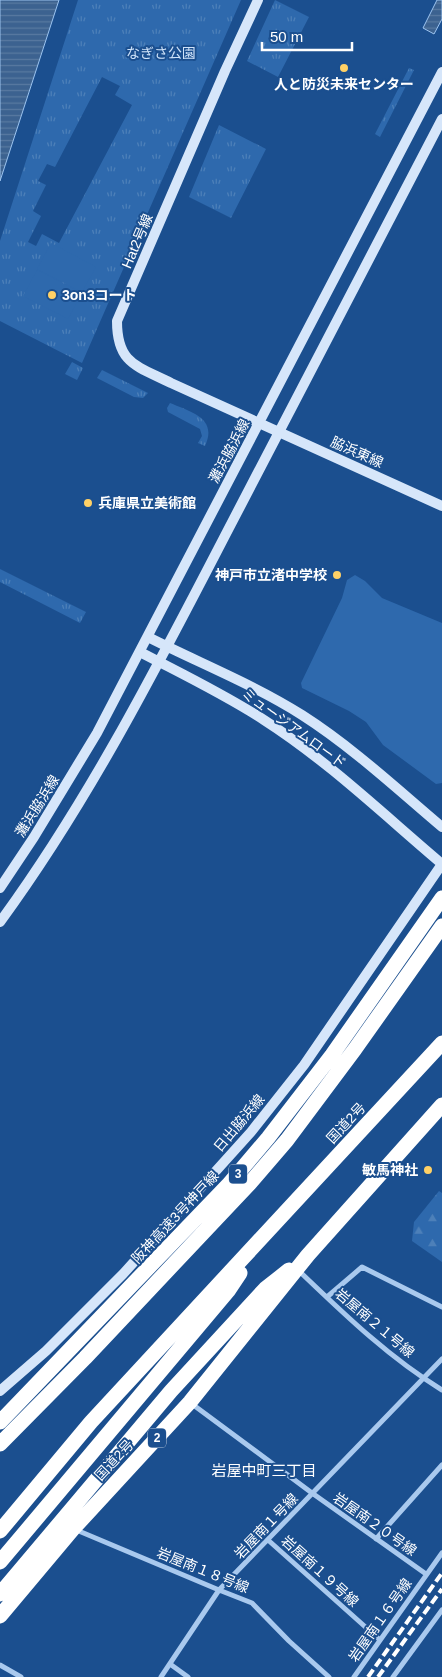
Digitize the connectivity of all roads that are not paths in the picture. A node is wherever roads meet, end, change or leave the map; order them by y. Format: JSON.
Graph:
{"nodes":[{"id":1,"x":258,"y":0,"type":"edge"},
{"id":2,"x":442,"y":72,"type":"edge"},
{"id":3,"x":442,"y":119,"type":"edge"},
{"id":4,"x":260,"y":422,"type":"junction"},
{"id":5,"x":279,"y":431,"type":"junction"},
{"id":6,"x":442,"y":506,"type":"edge"},
{"id":7,"x":148,"y":636,"type":"junction"},
{"id":8,"x":166,"y":646,"type":"junction"},
{"id":9,"x":140,"y":652,"type":"junction"},
{"id":10,"x":159,"y":662,"type":"junction"},
{"id":11,"x":442,"y":827,"type":"edge"},
{"id":12,"x":442,"y":864,"type":"edge"},
{"id":13,"x":0,"y":888,"type":"edge"},
{"id":14,"x":442,"y":898,"type":"edge"},
{"id":15,"x":0,"y":922,"type":"edge"},
{"id":16,"x":442,"y":926,"type":"edge"},
{"id":17,"x":442,"y":1043,"type":"edge"},
{"id":18,"x":442,"y":1106,"type":"edge"},
{"id":19,"x":273,"y":1226,"type":"junction"},
{"id":20,"x":308,"y":1255,"type":"junction"},
{"id":21,"x":297,"y":1269,"type":"junction"},
{"id":22,"x":327,"y":1297,"type":"junction"},
{"id":23,"x":442,"y":1307,"type":"edge"},
{"id":24,"x":442,"y":1359,"type":"edge"},
{"id":25,"x":424,"y":1379,"type":"junction"},
{"id":26,"x":442,"y":1390,"type":"edge"},
{"id":27,"x":0,"y":1391,"type":"edge"},
{"id":28,"x":23,"y":1400,"type":"junction"},
{"id":29,"x":190,"y":1402,"type":"junction"},
{"id":30,"x":0,"y":1418,"type":"edge"},
{"id":31,"x":24,"y":1421,"type":"junction"},
{"id":32,"x":0,"y":1422,"type":"edge"},
{"id":33,"x":0,"y":1444,"type":"edge"},
{"id":34,"x":0,"y":1449,"type":"edge"},
{"id":35,"x":442,"y":1465,"type":"edge"},
{"id":36,"x":312,"y":1494,"type":"junction"},
{"id":37,"x":73,"y":1528,"type":"junction"},
{"id":38,"x":0,"y":1531,"type":"edge"},
{"id":39,"x":376,"y":1539,"type":"junction"},
{"id":40,"x":268,"y":1540,"type":"junction"},
{"id":41,"x":442,"y":1552,"type":"edge"},
{"id":42,"x":0,"y":1562,"type":"edge"},
{"id":43,"x":426,"y":1574,"type":"junction"},
{"id":44,"x":219,"y":1590,"type":"junction"},
{"id":45,"x":0,"y":1594,"type":"edge"},
{"id":46,"x":442,"y":1610,"type":"edge"},
{"id":47,"x":0,"y":1616,"type":"edge"},
{"id":48,"x":380,"y":1640,"type":"junction"},
{"id":49,"x":170,"y":1664,"type":"junction"},
{"id":50,"x":0,"y":1665,"type":"edge"},
{"id":51,"x":21,"y":1677,"type":"edge"},
{"id":52,"x":161,"y":1677,"type":"edge"},
{"id":53,"x":188,"y":1677,"type":"edge"},
{"id":54,"x":329,"y":1677,"type":"edge"},
{"id":55,"x":354,"y":1677,"type":"edge"},
{"id":56,"x":393,"y":1677,"type":"edge"}],
"edges":[{"from":1,"to":4,"type":"street","name":"Hat2号線"},
{"from":2,"to":4,"type":"street","name":"灘浜脇浜線"},
{"from":3,"to":5,"type":"street"},
{"from":4,"to":5,"type":"street","name":"脇浜東線"},
{"from":4,"to":7,"type":"street","name":"灘浜脇浜線"},
{"from":5,"to":6,"type":"street","name":"脇浜東線"},
{"from":5,"to":8,"type":"street"},
{"from":7,"to":8,"type":"street","name":"ミュージアムロード"},
{"from":7,"to":9,"type":"street","name":"灘浜脇浜線"},
{"from":8,"to":10,"type":"street"},
{"from":8,"to":11,"type":"street","name":"ミュージアムロード"},
{"from":9,"to":10,"type":"street","name":"ミュージアムロード"},
{"from":9,"to":13,"type":"street","name":"灘浜脇浜線"},
{"from":10,"to":12,"type":"street","name":"ミュージアムロード"},
{"from":10,"to":15,"type":"street"},
{"from":12,"to":27,"type":"street","name":"日出脇浜線"},
{"from":14,"to":28,"type":"highway","name":"阪神高速3号神戸線","number":"3"},
{"from":16,"to":31,"type":"highway","number":"3"},
{"from":17,"to":19,"type":"highway","name":"国道2号"},
{"from":18,"to":20,"type":"highway","name":"国道2号","number":"2"},
{"from":19,"to":38,"type":"highway","name":"国道2号"},
{"from":19,"to":42,"type":"highway","name":"国道2号"},
{"from":20,"to":21,"type":"highway","name":"国道2号","number":"2"},
{"from":20,"to":45,"type":"highway","name":"国道2号","number":"2"},
{"from":21,"to":22,"type":"street","name":"岩屋南２１号線"},
{"from":21,"to":29,"type":"highway","name":"国道2号","number":"2"},
{"from":22,"to":23,"type":"street"},
{"from":22,"to":25,"type":"street","name":"岩屋南２１号線"},
{"from":24,"to":25,"type":"street","name":"岩屋南１号線"},
{"from":25,"to":26,"type":"street","name":"岩屋南２１号線"},
{"from":25,"to":36,"type":"street","name":"岩屋南１号線"},
{"from":28,"to":30,"type":"highway"},
{"from":28,"to":32,"type":"highway","name":"阪神高速3号神戸線","number":"3"},
{"from":29,"to":36,"type":"street","name":"岩屋南２０号線"},
{"from":29,"to":37,"type":"highway","name":"国道2号","number":"2"},
{"from":31,"to":33,"type":"highway","number":"3"},
{"from":31,"to":34,"type":"highway"},
{"from":35,"to":39,"type":"street"},
{"from":36,"to":39,"type":"street","name":"岩屋南２０号線"},
{"from":36,"to":40,"type":"street","name":"岩屋南１号線"},
{"from":37,"to":44,"type":"street","name":"岩屋南１８号線"},
{"from":37,"to":47,"type":"highway","name":"国道2号","number":"2"},
{"from":39,"to":43,"type":"street","name":"岩屋南２０号線"},
{"from":40,"to":44,"type":"street","name":"岩屋南１号線"},
{"from":40,"to":48,"type":"street","name":"岩屋南１９号線"},
{"from":41,"to":43,"type":"street","name":"岩屋南１６号線"},
{"from":43,"to":48,"type":"street","name":"岩屋南１６号線"},
{"from":44,"to":49,"type":"street","name":"岩屋南１号線"},
{"from":44,"to":54,"type":"street","name":"岩屋南１８号線"},
{"from":46,"to":56,"type":"street"},
{"from":48,"to":55,"type":"street","name":"岩屋南１６号線"},
{"from":49,"to":52,"type":"street","name":"岩屋南１号線"},
{"from":49,"to":53,"type":"street"},
{"from":50,"to":51,"type":"street"}]}
